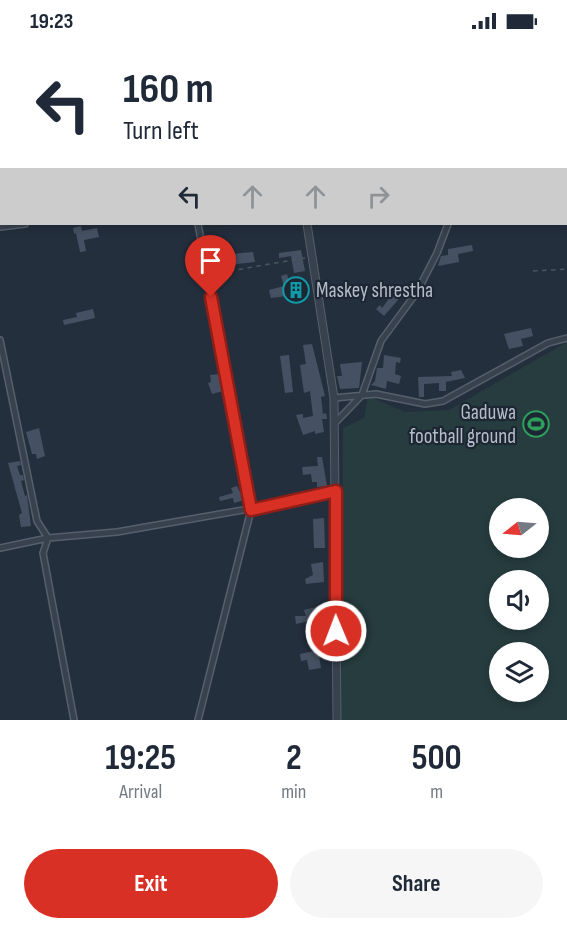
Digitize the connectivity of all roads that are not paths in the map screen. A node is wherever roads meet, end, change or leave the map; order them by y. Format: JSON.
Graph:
{"nodes":[{"id":1,"x":17,"y":225,"type":"edge"},
{"id":2,"x":198,"y":225,"type":"edge"},
{"id":3,"x":307,"y":225,"type":"edge"},
{"id":4,"x":448,"y":225,"type":"edge"},
{"id":5,"x":0,"y":227,"type":"edge"},
{"id":6,"x":567,"y":338,"type":"edge"},
{"id":7,"x":0,"y":340,"type":"edge"},
{"id":8,"x":363,"y":395,"type":"junction"},
{"id":9,"x":334,"y":398,"type":"junction"},
{"id":10,"x":334,"y":424,"type":"junction"},
{"id":11,"x":336,"y":491,"type":"junction"},
{"id":12,"x":251,"y":510,"type":"junction"},
{"id":13,"x":48,"y":538,"type":"junction"},
{"id":14,"x":0,"y":548,"type":"edge"},
{"id":15,"x":74,"y":720,"type":"edge"},
{"id":16,"x":198,"y":720,"type":"edge"},
{"id":17,"x":337,"y":720,"type":"edge"}],
"edges":[{"from":1,"to":5,"type":"street"},
{"from":2,"to":12,"type":"street"},
{"from":3,"to":9,"type":"street"},
{"from":4,"to":8,"type":"street"},
{"from":6,"to":8,"type":"street"},
{"from":7,"to":13,"type":"street"},
{"from":8,"to":9,"type":"street"},
{"from":8,"to":10,"type":"street"},
{"from":9,"to":10,"type":"street"},
{"from":10,"to":11,"type":"street"},
{"from":11,"to":12,"type":"street"},
{"from":11,"to":17,"type":"street"},
{"from":12,"to":13,"type":"street"},
{"from":12,"to":16,"type":"street"},
{"from":13,"to":14,"type":"street"},
{"from":13,"to":15,"type":"street"}]}
